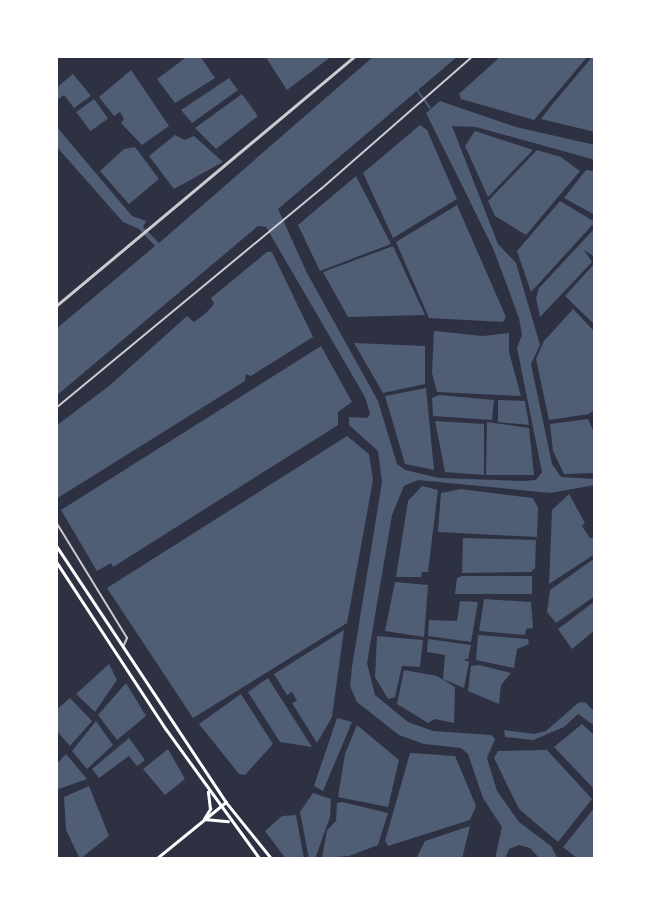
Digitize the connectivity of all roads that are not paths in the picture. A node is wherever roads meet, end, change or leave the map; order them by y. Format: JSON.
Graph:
{"nodes":[{"id":1,"x":355,"y":56,"type":"edge"},
{"id":2,"x":473,"y":56,"type":"edge"},
{"id":3,"x":56,"y":306,"type":"edge"},
{"id":4,"x":56,"y":408,"type":"edge"},
{"id":5,"x":56,"y":522,"type":"edge"},
{"id":6,"x":56,"y":545,"type":"edge"},
{"id":7,"x":56,"y":561,"type":"edge"},
{"id":8,"x":123,"y":647,"type":"junction"},
{"id":9,"x":203,"y":783,"type":"junction"},
{"id":10,"x":226,"y":802,"type":"junction"},
{"id":11,"x":219,"y":807,"type":"junction"},
{"id":12,"x":204,"y":819,"type":"junction"},
{"id":13,"x":231,"y":822,"type":"junction"},
{"id":14,"x":156,"y":859,"type":"edge"},
{"id":15,"x":260,"y":859,"type":"edge"},
{"id":16,"x":272,"y":859,"type":"edge"}],
"edges":[{"from":1,"to":3,"type":"street"},
{"from":2,"to":4,"type":"street"},
{"from":5,"to":8,"type":"street"},
{"from":6,"to":8,"type":"main road"},
{"from":7,"to":9,"type":"main road"},
{"from":8,"to":10,"type":"main road"},
{"from":9,"to":11,"type":"main road"},
{"from":9,"to":12,"type":"main road"},
{"from":10,"to":11,"type":"main road"},
{"from":10,"to":16,"type":"main road"},
{"from":11,"to":12,"type":"main road"},
{"from":11,"to":13,"type":"main road"},
{"from":12,"to":13,"type":"main road"},
{"from":12,"to":14,"type":"main road"},
{"from":13,"to":15,"type":"main road"}]}
